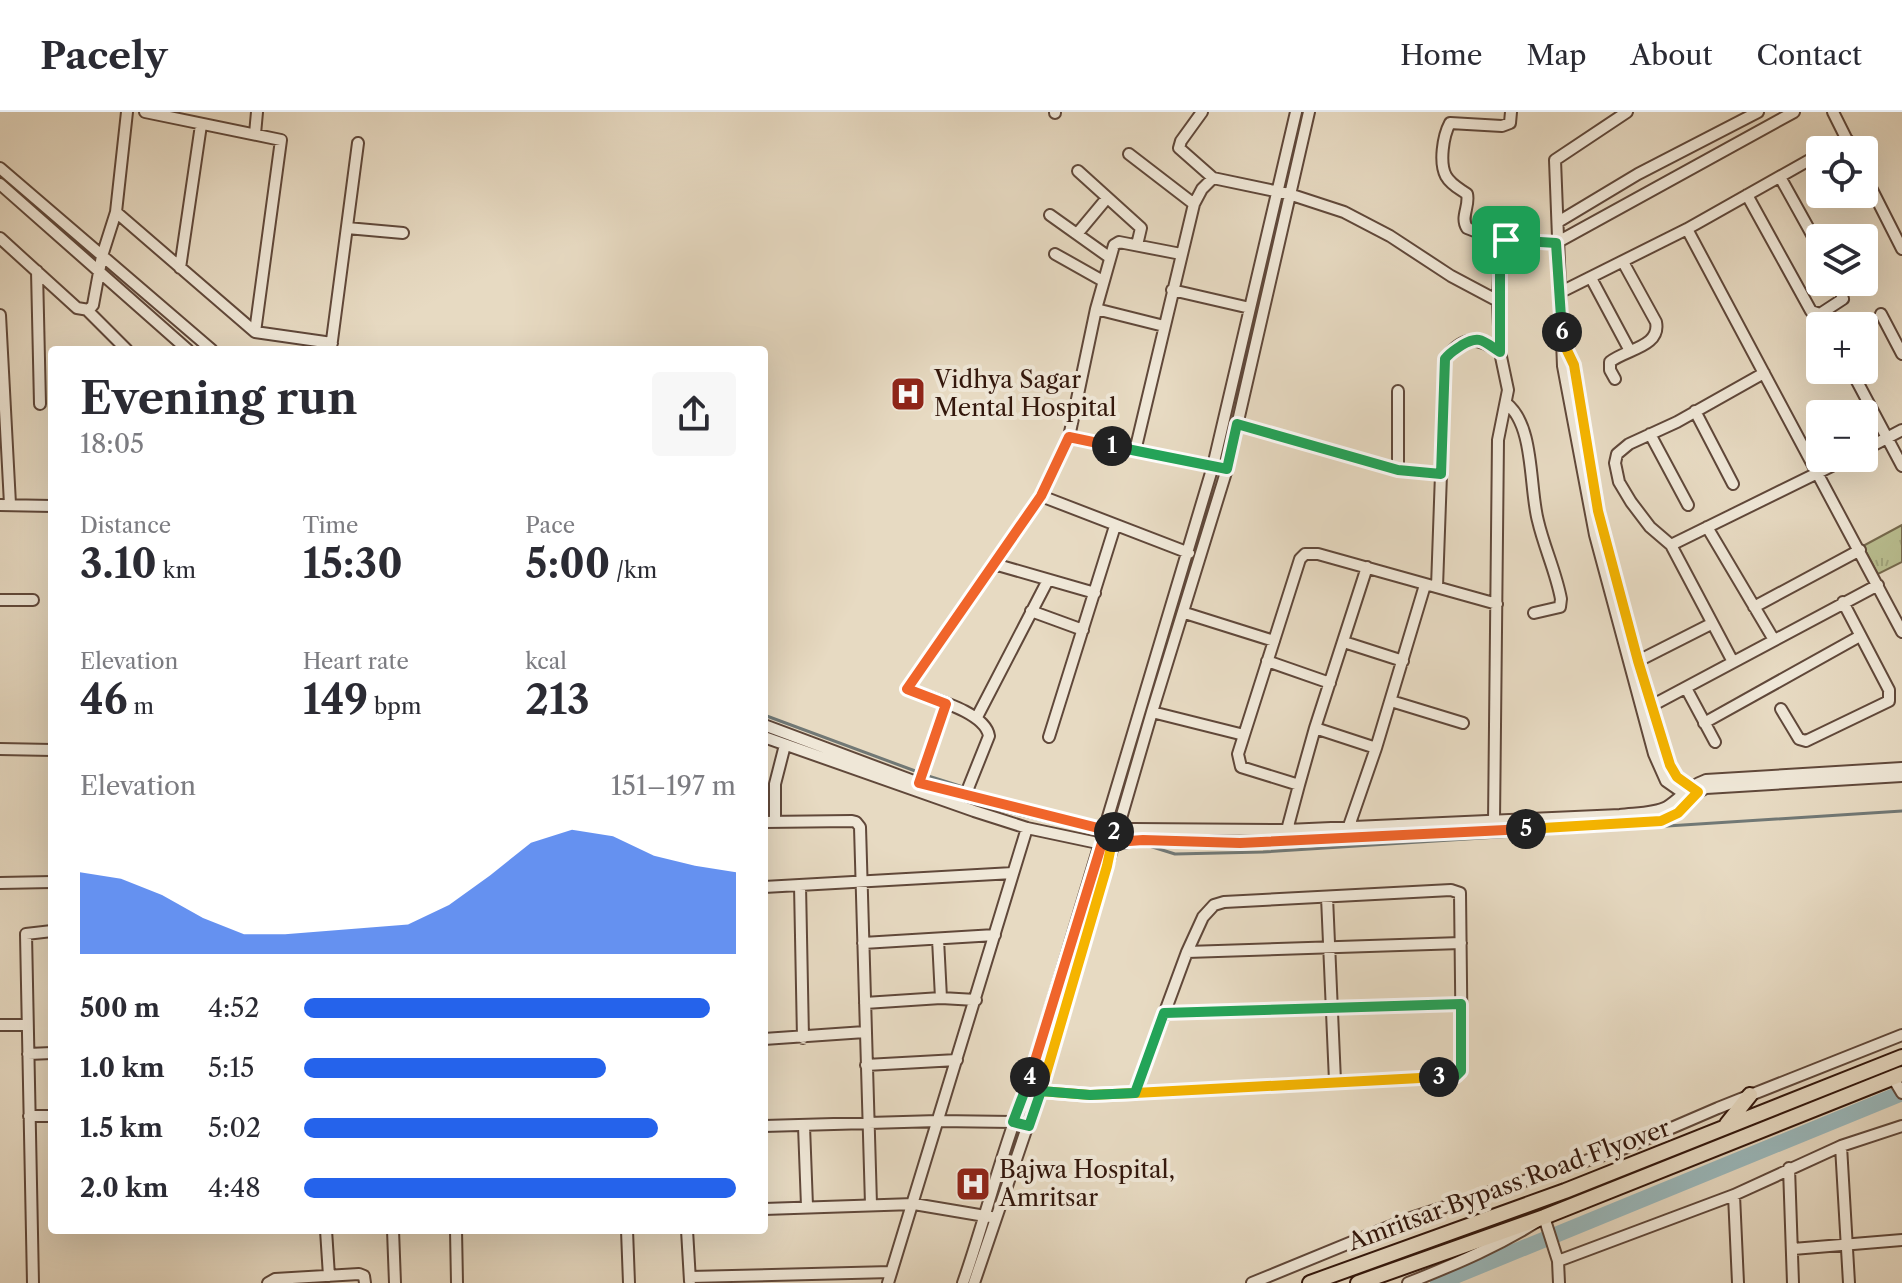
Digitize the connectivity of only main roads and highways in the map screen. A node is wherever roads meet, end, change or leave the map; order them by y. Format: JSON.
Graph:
{"nodes":[{"id":1,"x":1902,"y":1057,"type":"edge"},
{"id":2,"x":1898,"y":1076,"type":"edge"},
{"id":3,"x":1750,"y":1095,"type":"road end"},
{"id":4,"x":1724,"y":1128,"type":"junction"},
{"id":5,"x":1310,"y":1283,"type":"edge"},
{"id":6,"x":1358,"y":1283,"type":"edge"}],
"edges":[{"from":1,"to":4,"type":"highway","name":"Amritsar Bypass Road Flyover"},
{"from":2,"to":6,"type":"highway","name":"Amritsar Bypass Road Flyover"},
{"from":3,"to":4,"type":"highway"},
{"from":4,"to":5,"type":"highway","name":"Amritsar Bypass Road Flyover"}]}
